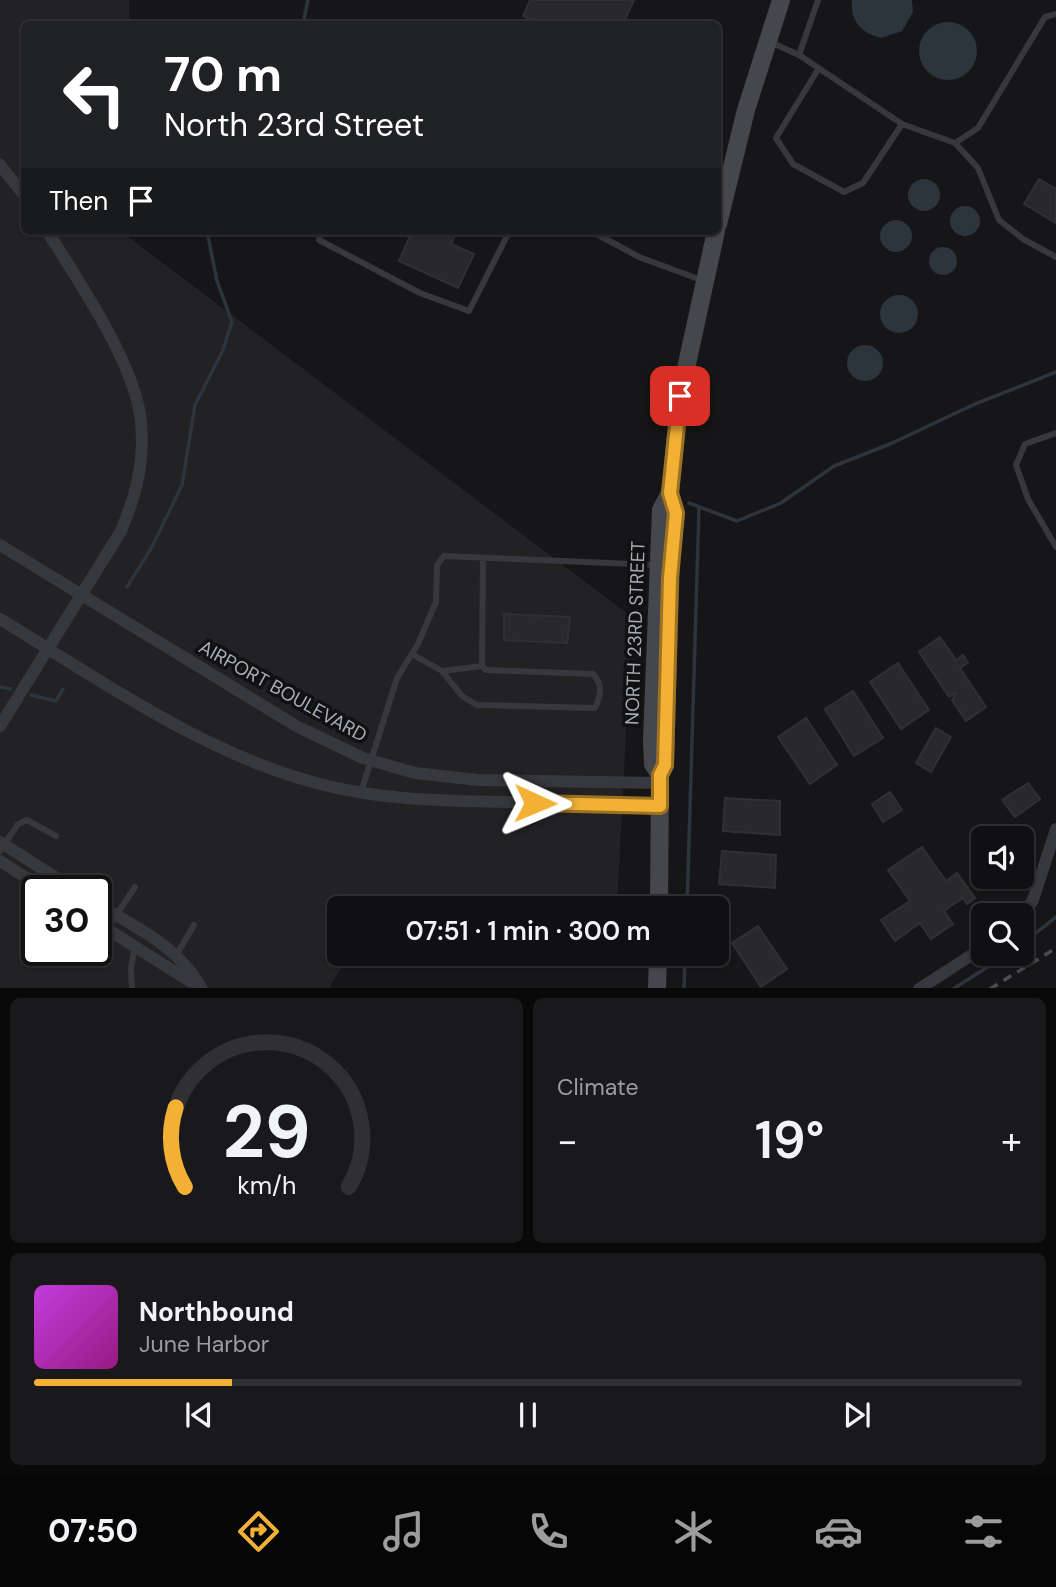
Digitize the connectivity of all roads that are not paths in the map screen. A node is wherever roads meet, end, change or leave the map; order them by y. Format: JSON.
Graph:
{"nodes":[{"id":1,"x":781,"y":0,"type":"edge"},
{"id":2,"x":818,"y":0,"type":"edge"},
{"id":3,"x":1056,"y":14,"type":"edge"},
{"id":4,"x":767,"y":40,"type":"junction"},
{"id":5,"x":799,"y":55,"type":"junction"},
{"id":6,"x":819,"y":68,"type":"junction"},
{"id":7,"x":902,"y":124,"type":"junction"},
{"id":8,"x":955,"y":143,"type":"junction"},
{"id":9,"x":0,"y":164,"type":"edge"},
{"id":10,"x":21,"y":191,"type":"edge"},
{"id":11,"x":721,"y":212,"type":"edge"},
{"id":12,"x":49,"y":235,"type":"edge"},
{"id":13,"x":321,"y":235,"type":"edge"},
{"id":14,"x":508,"y":235,"type":"edge"},
{"id":15,"x":598,"y":235,"type":"edge"},
{"id":16,"x":715,"y":235,"type":"edge"},
{"id":17,"x":1056,"y":257,"type":"edge"},
{"id":18,"x":705,"y":282,"type":"junction"},
{"id":19,"x":1056,"y":433,"type":"edge"},
{"id":20,"x":670,"y":493,"type":"junction"},
{"id":21,"x":0,"y":545,"type":"edge"},
{"id":22,"x":1056,"y":547,"type":"edge"},
{"id":23,"x":483,"y":558,"type":"junction"},
{"id":24,"x":658,"y":565,"type":"junction"},
{"id":25,"x":82,"y":594,"type":"junction"},
{"id":26,"x":0,"y":619,"type":"edge"},
{"id":27,"x":48,"y":648,"type":"junction"},
{"id":28,"x":412,"y":654,"type":"junction"},
{"id":29,"x":484,"y":668,"type":"junction"},
{"id":30,"x":497,"y":670,"type":"junction"},
{"id":31,"x":442,"y":671,"type":"junction"},
{"id":32,"x":512,"y":671,"type":"junction"},
{"id":33,"x":527,"y":671,"type":"junction"},
{"id":34,"x":543,"y":672,"type":"junction"},
{"id":35,"x":558,"y":673,"type":"junction"},
{"id":36,"x":575,"y":673,"type":"junction"},
{"id":37,"x":587,"y":674,"type":"junction"},
{"id":38,"x":486,"y":679,"type":"dead end"},
{"id":39,"x":496,"y":679,"type":"dead end"},
{"id":40,"x":512,"y":680,"type":"dead end"},
{"id":41,"x":527,"y":681,"type":"dead end"},
{"id":42,"x":543,"y":682,"type":"dead end"},
{"id":43,"x":558,"y":682,"type":"dead end"},
{"id":44,"x":574,"y":683,"type":"dead end"},
{"id":45,"x":586,"y":683,"type":"dead end"},
{"id":46,"x":484,"y":695,"type":"dead end"},
{"id":47,"x":495,"y":695,"type":"dead end"},
{"id":48,"x":512,"y":695,"type":"dead end"},
{"id":49,"x":542,"y":696,"type":"dead end"},
{"id":50,"x":526,"y":697,"type":"dead end"},
{"id":51,"x":558,"y":698,"type":"dead end"},
{"id":52,"x":573,"y":698,"type":"dead end"},
{"id":53,"x":585,"y":699,"type":"dead end"},
{"id":54,"x":484,"y":705,"type":"junction"},
{"id":55,"x":495,"y":705,"type":"junction"},
{"id":56,"x":511,"y":706,"type":"junction"},
{"id":57,"x":526,"y":706,"type":"junction"},
{"id":58,"x":542,"y":706,"type":"junction"},
{"id":59,"x":558,"y":707,"type":"junction"},
{"id":60,"x":572,"y":707,"type":"junction"},
{"id":61,"x":585,"y":708,"type":"junction"},
{"id":62,"x":0,"y":726,"type":"edge"},
{"id":63,"x":370,"y":761,"type":"junction"},
{"id":64,"x":660,"y":779,"type":"junction"},
{"id":65,"x":361,"y":792,"type":"junction"},
{"id":66,"x":660,"y":806,"type":"junction"},
{"id":67,"x":1056,"y":829,"type":"edge"},
{"id":68,"x":56,"y":836,"type":"dead end"},
{"id":69,"x":1,"y":845,"type":"edge"},
{"id":70,"x":0,"y":861,"type":"edge"},
{"id":71,"x":22,"y":875,"type":"edge"},
{"id":72,"x":51,"y":875,"type":"edge"},
{"id":73,"x":135,"y":887,"type":"dead end"},
{"id":74,"x":659,"y":896,"type":"edge"},
{"id":75,"x":1031,"y":903,"type":"edge"},
{"id":76,"x":112,"y":913,"type":"edge"},
{"id":77,"x":116,"y":915,"type":"junction"},
{"id":78,"x":112,"y":918,"type":"edge"},
{"id":79,"x":194,"y":925,"type":"dead end"},
{"id":80,"x":112,"y":931,"type":"edge"},
{"id":81,"x":135,"y":946,"type":"junction"},
{"id":82,"x":177,"y":954,"type":"junction"},
{"id":83,"x":971,"y":955,"type":"edge"},
{"id":84,"x":658,"y":966,"type":"edge"},
{"id":85,"x":132,"y":988,"type":"edge"},
{"id":86,"x":200,"y":988,"type":"edge"},
{"id":87,"x":201,"y":988,"type":"edge"},
{"id":88,"x":657,"y":988,"type":"edge"},
{"id":89,"x":921,"y":988,"type":"edge"}],
"edges":[{"from":1,"to":4,"type":"main road"},
{"from":2,"to":5,"type":"lane"},
{"from":3,"to":8,"type":"lane"},
{"from":4,"to":5,"type":"lane"},
{"from":4,"to":11,"type":"main road"},
{"from":5,"to":6,"type":"lane"},
{"from":6,"to":7,"type":"lane"},
{"from":6,"to":7,"type":"lane"},
{"from":7,"to":8,"type":"lane"},
{"from":8,"to":17,"type":"lane"},
{"from":9,"to":10,"type":"street"},
{"from":12,"to":25,"type":"street"},
{"from":13,"to":14,"type":"lane"},
{"from":15,"to":18,"type":"lane"},
{"from":16,"to":18,"type":"main road","name":"NORTH 23RD STREET"},
{"from":18,"to":20,"type":"main road","name":"NORTH 23RD STREET"},
{"from":19,"to":22,"type":"lane"},
{"from":20,"to":24,"type":"main road","name":"NORTH 23RD STREET"},
{"from":20,"to":64,"type":"main road","name":"NORTH 23RD STREET"},
{"from":21,"to":25,"type":"street","name":"AIRPORT BOULEVARD"},
{"from":23,"to":24,"type":"lane"},
{"from":23,"to":28,"type":"lane"},
{"from":23,"to":29,"type":"lane"},
{"from":24,"to":64,"type":"main road","name":"NORTH 23RD STREET"},
{"from":25,"to":27,"type":"street"},
{"from":25,"to":63,"type":"street","name":"AIRPORT BOULEVARD"},
{"from":26,"to":27,"type":"street"},
{"from":27,"to":62,"type":"street"},
{"from":27,"to":65,"type":"street"},
{"from":28,"to":31,"type":"lane"},
{"from":28,"to":63,"type":"lane"},
{"from":29,"to":30,"type":"lane"},
{"from":29,"to":31,"type":"lane"},
{"from":29,"to":38,"type":"lane"},
{"from":30,"to":32,"type":"lane"},
{"from":30,"to":39,"type":"lane"},
{"from":31,"to":54,"type":"lane"},
{"from":32,"to":33,"type":"lane"},
{"from":32,"to":40,"type":"lane"},
{"from":33,"to":34,"type":"lane"},
{"from":33,"to":41,"type":"lane"},
{"from":34,"to":35,"type":"lane"},
{"from":34,"to":42,"type":"lane"},
{"from":35,"to":36,"type":"lane"},
{"from":35,"to":43,"type":"lane"},
{"from":36,"to":37,"type":"lane"},
{"from":36,"to":44,"type":"lane"},
{"from":37,"to":45,"type":"lane"},
{"from":37,"to":61,"type":"lane"},
{"from":46,"to":54,"type":"lane"},
{"from":47,"to":55,"type":"lane"},
{"from":48,"to":56,"type":"lane"},
{"from":49,"to":58,"type":"lane"},
{"from":50,"to":57,"type":"lane"},
{"from":51,"to":59,"type":"lane"},
{"from":52,"to":60,"type":"lane"},
{"from":53,"to":61,"type":"lane"},
{"from":54,"to":55,"type":"lane"},
{"from":55,"to":56,"type":"lane"},
{"from":56,"to":57,"type":"lane"},
{"from":57,"to":58,"type":"lane"},
{"from":58,"to":59,"type":"lane"},
{"from":59,"to":60,"type":"lane"},
{"from":60,"to":61,"type":"lane"},
{"from":63,"to":64,"type":"street","name":"AIRPORT BOULEVARD"},
{"from":63,"to":65,"type":"lane"},
{"from":64,"to":66,"type":"main road","name":"NORTH 23RD STREET"},
{"from":65,"to":66,"type":"street"},
{"from":66,"to":74,"type":"main road","name":"NORTH 23RD STREET"},
{"from":67,"to":75,"type":"street"},
{"from":68,"to":69,"type":"lane"},
{"from":69,"to":72,"type":"street"},
{"from":70,"to":71,"type":"street"},
{"from":73,"to":77,"type":"lane"},
{"from":76,"to":77,"type":"street"},
{"from":77,"to":78,"type":"lane"},
{"from":77,"to":82,"type":"street"},
{"from":79,"to":82,"type":"lane"},
{"from":80,"to":81,"type":"street"},
{"from":81,"to":85,"type":"lane"},
{"from":81,"to":86,"type":"street"},
{"from":82,"to":87,"type":"street"},
{"from":83,"to":89,"type":"street"},
{"from":84,"to":88,"type":"main road"}]}
